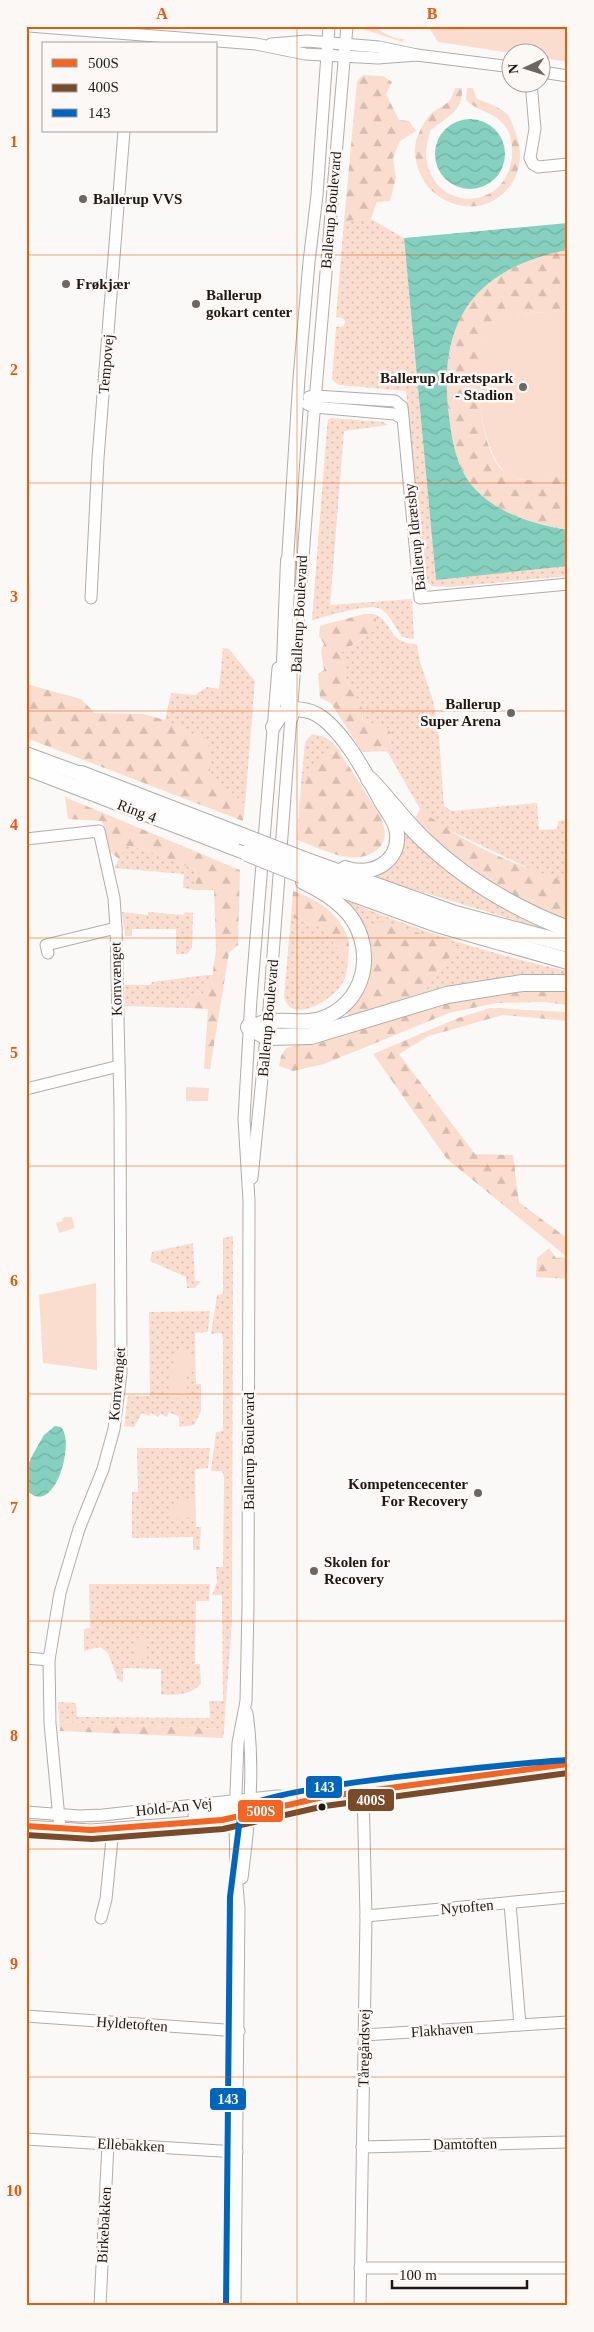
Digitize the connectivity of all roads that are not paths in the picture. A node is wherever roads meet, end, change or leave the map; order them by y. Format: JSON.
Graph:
{"nodes":[{"id":1,"x":30,"y":26,"type":"edge"},
{"id":2,"x":329,"y":26,"type":"edge"},
{"id":3,"x":347,"y":26,"type":"edge"},
{"id":4,"x":132,"y":34,"type":"edge"},
{"id":5,"x":327,"y":43,"type":"junction"},
{"id":6,"x":346,"y":44,"type":"junction"},
{"id":7,"x":267,"y":45,"type":"junction"},
{"id":8,"x":326,"y":55,"type":"junction"},
{"id":9,"x":417,"y":55,"type":"junction"},
{"id":10,"x":344,"y":56,"type":"junction"},
{"id":11,"x":502,"y":66,"type":"edge"},
{"id":12,"x":552,"y":74,"type":"edge"},
{"id":13,"x":568,"y":76,"type":"edge"},
{"id":14,"x":532,"y":92,"type":"edge"},
{"id":15,"x":124,"y":132,"type":"edge"},
{"id":16,"x":568,"y":164,"type":"edge"},
{"id":17,"x":298,"y":400,"type":"junction"},
{"id":18,"x":315,"y":402,"type":"junction"},
{"id":19,"x":288,"y":561,"type":"junction"},
{"id":20,"x":568,"y":584,"type":"edge"},
{"id":21,"x":91,"y":598,"type":"dead end"},
{"id":22,"x":291,"y":712,"type":"junction"},
{"id":23,"x":273,"y":727,"type":"junction"},
{"id":24,"x":26,"y":754,"type":"edge"},
{"id":25,"x":26,"y":768,"type":"edge"},
{"id":26,"x":80,"y":774,"type":"joint"},
{"id":27,"x":370,"y":779,"type":"junction"},
{"id":28,"x":26,"y":839,"type":"edge"},
{"id":29,"x":243,"y":842,"type":"junction"},
{"id":30,"x":303,"y":867,"type":"junction"},
{"id":31,"x":116,"y":928,"type":"junction"},
{"id":32,"x":568,"y":929,"type":"edge"},
{"id":33,"x":568,"y":944,"type":"edge"},
{"id":34,"x":48,"y":953,"type":"dead end"},
{"id":35,"x":568,"y":961,"type":"edge"},
{"id":36,"x":568,"y":983,"type":"edge"},
{"id":37,"x":249,"y":1027,"type":"junction"},
{"id":38,"x":268,"y":1029,"type":"junction"},
{"id":39,"x":119,"y":1066,"type":"junction"},
{"id":40,"x":26,"y":1089,"type":"edge"},
{"id":41,"x":249,"y":1201,"type":"junction"},
{"id":42,"x":26,"y":1658,"type":"edge"},
{"id":43,"x":48,"y":1660,"type":"junction"},
{"id":44,"x":246,"y":1701,"type":"junction"},
{"id":45,"x":568,"y":1764,"type":"edge"},
{"id":46,"x":568,"y":1769,"type":"edge"},
{"id":47,"x":533,"y":1770,"type":"junction"},
{"id":48,"x":363,"y":1790,"type":"junction"},
{"id":49,"x":323,"y":1797,"type":"junction"},
{"id":50,"x":250,"y":1800,"type":"junction"},
{"id":51,"x":236,"y":1810,"type":"junction"},
{"id":52,"x":26,"y":1812,"type":"edge"},
{"id":53,"x":249,"y":1814,"type":"junction"},
{"id":54,"x":58,"y":1815,"type":"junction"},
{"id":55,"x":26,"y":1826,"type":"edge"},
{"id":56,"x":60,"y":1829,"type":"junction"},
{"id":57,"x":116,"y":1829,"type":"junction"},
{"id":58,"x":239,"y":1897,"type":"junction"},
{"id":59,"x":568,"y":1897,"type":"edge"},
{"id":60,"x":510,"y":1903,"type":"junction"},
{"id":61,"x":366,"y":1916,"type":"junction"},
{"id":62,"x":101,"y":1918,"type":"dead end"},
{"id":63,"x":26,"y":2016,"type":"edge"},
{"id":64,"x":568,"y":2022,"type":"edge"},
{"id":65,"x":520,"y":2025,"type":"junction"},
{"id":66,"x":238,"y":2031,"type":"junction"},
{"id":67,"x":364,"y":2035,"type":"junction"},
{"id":68,"x":26,"y":2139,"type":"edge"},
{"id":69,"x":568,"y":2142,"type":"edge"},
{"id":70,"x":108,"y":2144,"type":"junction"},
{"id":71,"x":362,"y":2147,"type":"junction"},
{"id":72,"x":237,"y":2152,"type":"junction"},
{"id":73,"x":360,"y":2268,"type":"junction"},
{"id":74,"x":568,"y":2268,"type":"edge"},
{"id":75,"x":100,"y":2306,"type":"edge"},
{"id":76,"x":234,"y":2306,"type":"edge"},
{"id":77,"x":360,"y":2306,"type":"edge"}],
"edges":[{"from":1,"to":4,"type":"street"},
{"from":2,"to":5,"type":"street","name":"Ballerup Boulevard"},
{"from":3,"to":6,"type":"street","name":"Ballerup Boulevard"},
{"from":4,"to":7,"type":"street"},
{"from":5,"to":6,"type":"street"},
{"from":5,"to":7,"type":"street"},
{"from":5,"to":8,"type":"street","name":"Ballerup Boulevard"},
{"from":6,"to":9,"type":"street"},
{"from":6,"to":10,"type":"street","name":"Ballerup Boulevard"},
{"from":7,"to":8,"type":"street"},
{"from":8,"to":10,"type":"street"},
{"from":8,"to":17,"type":"street","name":"Ballerup Boulevard"},
{"from":9,"to":10,"type":"street"},
{"from":9,"to":11,"type":"street"},
{"from":10,"to":18,"type":"street","name":"Ballerup Boulevard"},
{"from":12,"to":13,"type":"street"},
{"from":14,"to":16,"type":"street"},
{"from":15,"to":21,"type":"street","name":"Tempovej"},
{"from":17,"to":18,"type":"street","name":"Ballerup Idrætsby"},
{"from":17,"to":19,"type":"street","name":"Ballerup Boulevard"},
{"from":18,"to":20,"type":"street","name":"Ballerup Idrætsby"},
{"from":18,"to":22,"type":"street","name":"Ballerup Boulevard"},
{"from":19,"to":22,"type":"main road"},
{"from":19,"to":23,"type":"street","name":"Ballerup Boulevard"},
{"from":22,"to":23,"type":"main road"},
{"from":22,"to":27,"type":"main road"},
{"from":22,"to":38,"type":"street","name":"Ballerup Boulevard"},
{"from":23,"to":37,"type":"street","name":"Ballerup Boulevard"},
{"from":24,"to":26,"type":"main road"},
{"from":25,"to":29,"type":"main road","name":"Ring 4"},
{"from":26,"to":29,"type":"highway"},
{"from":27,"to":30,"type":"main road"},
{"from":27,"to":32,"type":"highway"},
{"from":28,"to":31,"type":"street","name":"Kornvænget"},
{"from":29,"to":30,"type":"highway","bridge":true},
{"from":30,"to":33,"type":"highway"},
{"from":30,"to":35,"type":"highway"},
{"from":30,"to":38,"type":"main road"},
{"from":31,"to":34,"type":"street","name":"Kornvænget"},
{"from":31,"to":39,"type":"street","name":"Kornvænget"},
{"from":36,"to":38,"type":"highway"},
{"from":37,"to":38,"type":"highway"},
{"from":37,"to":41,"type":"street","name":"Ballerup Boulevard"},
{"from":38,"to":41,"type":"street","name":"Ballerup Boulevard"},
{"from":39,"to":40,"type":"street"},
{"from":39,"to":43,"type":"street","name":"Kornvænget"},
{"from":41,"to":44,"type":"street","name":"Ballerup Boulevard"},
{"from":42,"to":43,"type":"street"},
{"from":43,"to":54,"type":"street","name":"Kornvænget"},
{"from":44,"to":50,"type":"street","name":"Ballerup Boulevard"},
{"from":44,"to":51,"type":"street","name":"Ballerup Boulevard"},
{"from":45,"to":47,"type":"street","name":"Hold-An Vej"},
{"from":46,"to":47,"type":"street","name":"Hold-An Vej"},
{"from":47,"to":48,"type":"street","name":"Hold-An Vej"},
{"from":48,"to":49,"type":"street","name":"Hold-An Vej"},
{"from":48,"to":61,"type":"street","name":"Tåregårdsvej"},
{"from":49,"to":50,"type":"street","name":"Hold-An Vej"},
{"from":49,"to":53,"type":"street","name":"Hold-An Vej"},
{"from":50,"to":51,"type":"street","name":"Hold-An Vej"},
{"from":50,"to":53,"type":"street","name":"Ballerup Boulevard"},
{"from":51,"to":53,"type":"street","name":"Hold-An Vej"},
{"from":51,"to":54,"type":"street","name":"Hold-An Vej"},
{"from":51,"to":57,"type":"street","name":"Hold-An Vej"},
{"from":51,"to":58,"type":"street","name":"Ballerup Boulevard"},
{"from":52,"to":54,"type":"street","name":"Hold-An Vej"},
{"from":53,"to":58,"type":"street","name":"Ballerup Boulevard"},
{"from":54,"to":56,"type":"street","name":"Kornvænget"},
{"from":55,"to":56,"type":"street","name":"Hold-An Vej"},
{"from":56,"to":57,"type":"street","name":"Hold-An Vej"},
{"from":57,"to":62,"type":"street"},
{"from":58,"to":66,"type":"street"},
{"from":59,"to":60,"type":"street","name":"Nytoften"},
{"from":60,"to":61,"type":"street","name":"Nytoften"},
{"from":60,"to":65,"type":"street"},
{"from":61,"to":67,"type":"street","name":"Tåregårdsvej"},
{"from":63,"to":66,"type":"street","name":"Hyldetoften"},
{"from":64,"to":65,"type":"street","name":"Flakhaven"},
{"from":65,"to":67,"type":"street","name":"Flakhaven"},
{"from":66,"to":72,"type":"street"},
{"from":67,"to":71,"type":"street","name":"Tåregårdsvej"},
{"from":68,"to":70,"type":"street","name":"Ellebakken"},
{"from":69,"to":71,"type":"street","name":"Damtoften"},
{"from":70,"to":72,"type":"street","name":"Ellebakken"},
{"from":70,"to":75,"type":"street","name":"Birkebakken"},
{"from":71,"to":73,"type":"street","name":"Tåregårdsvej"},
{"from":72,"to":76,"type":"street"},
{"from":73,"to":74,"type":"street"},
{"from":73,"to":77,"type":"street","name":"Tåregårdsvej"}]}
